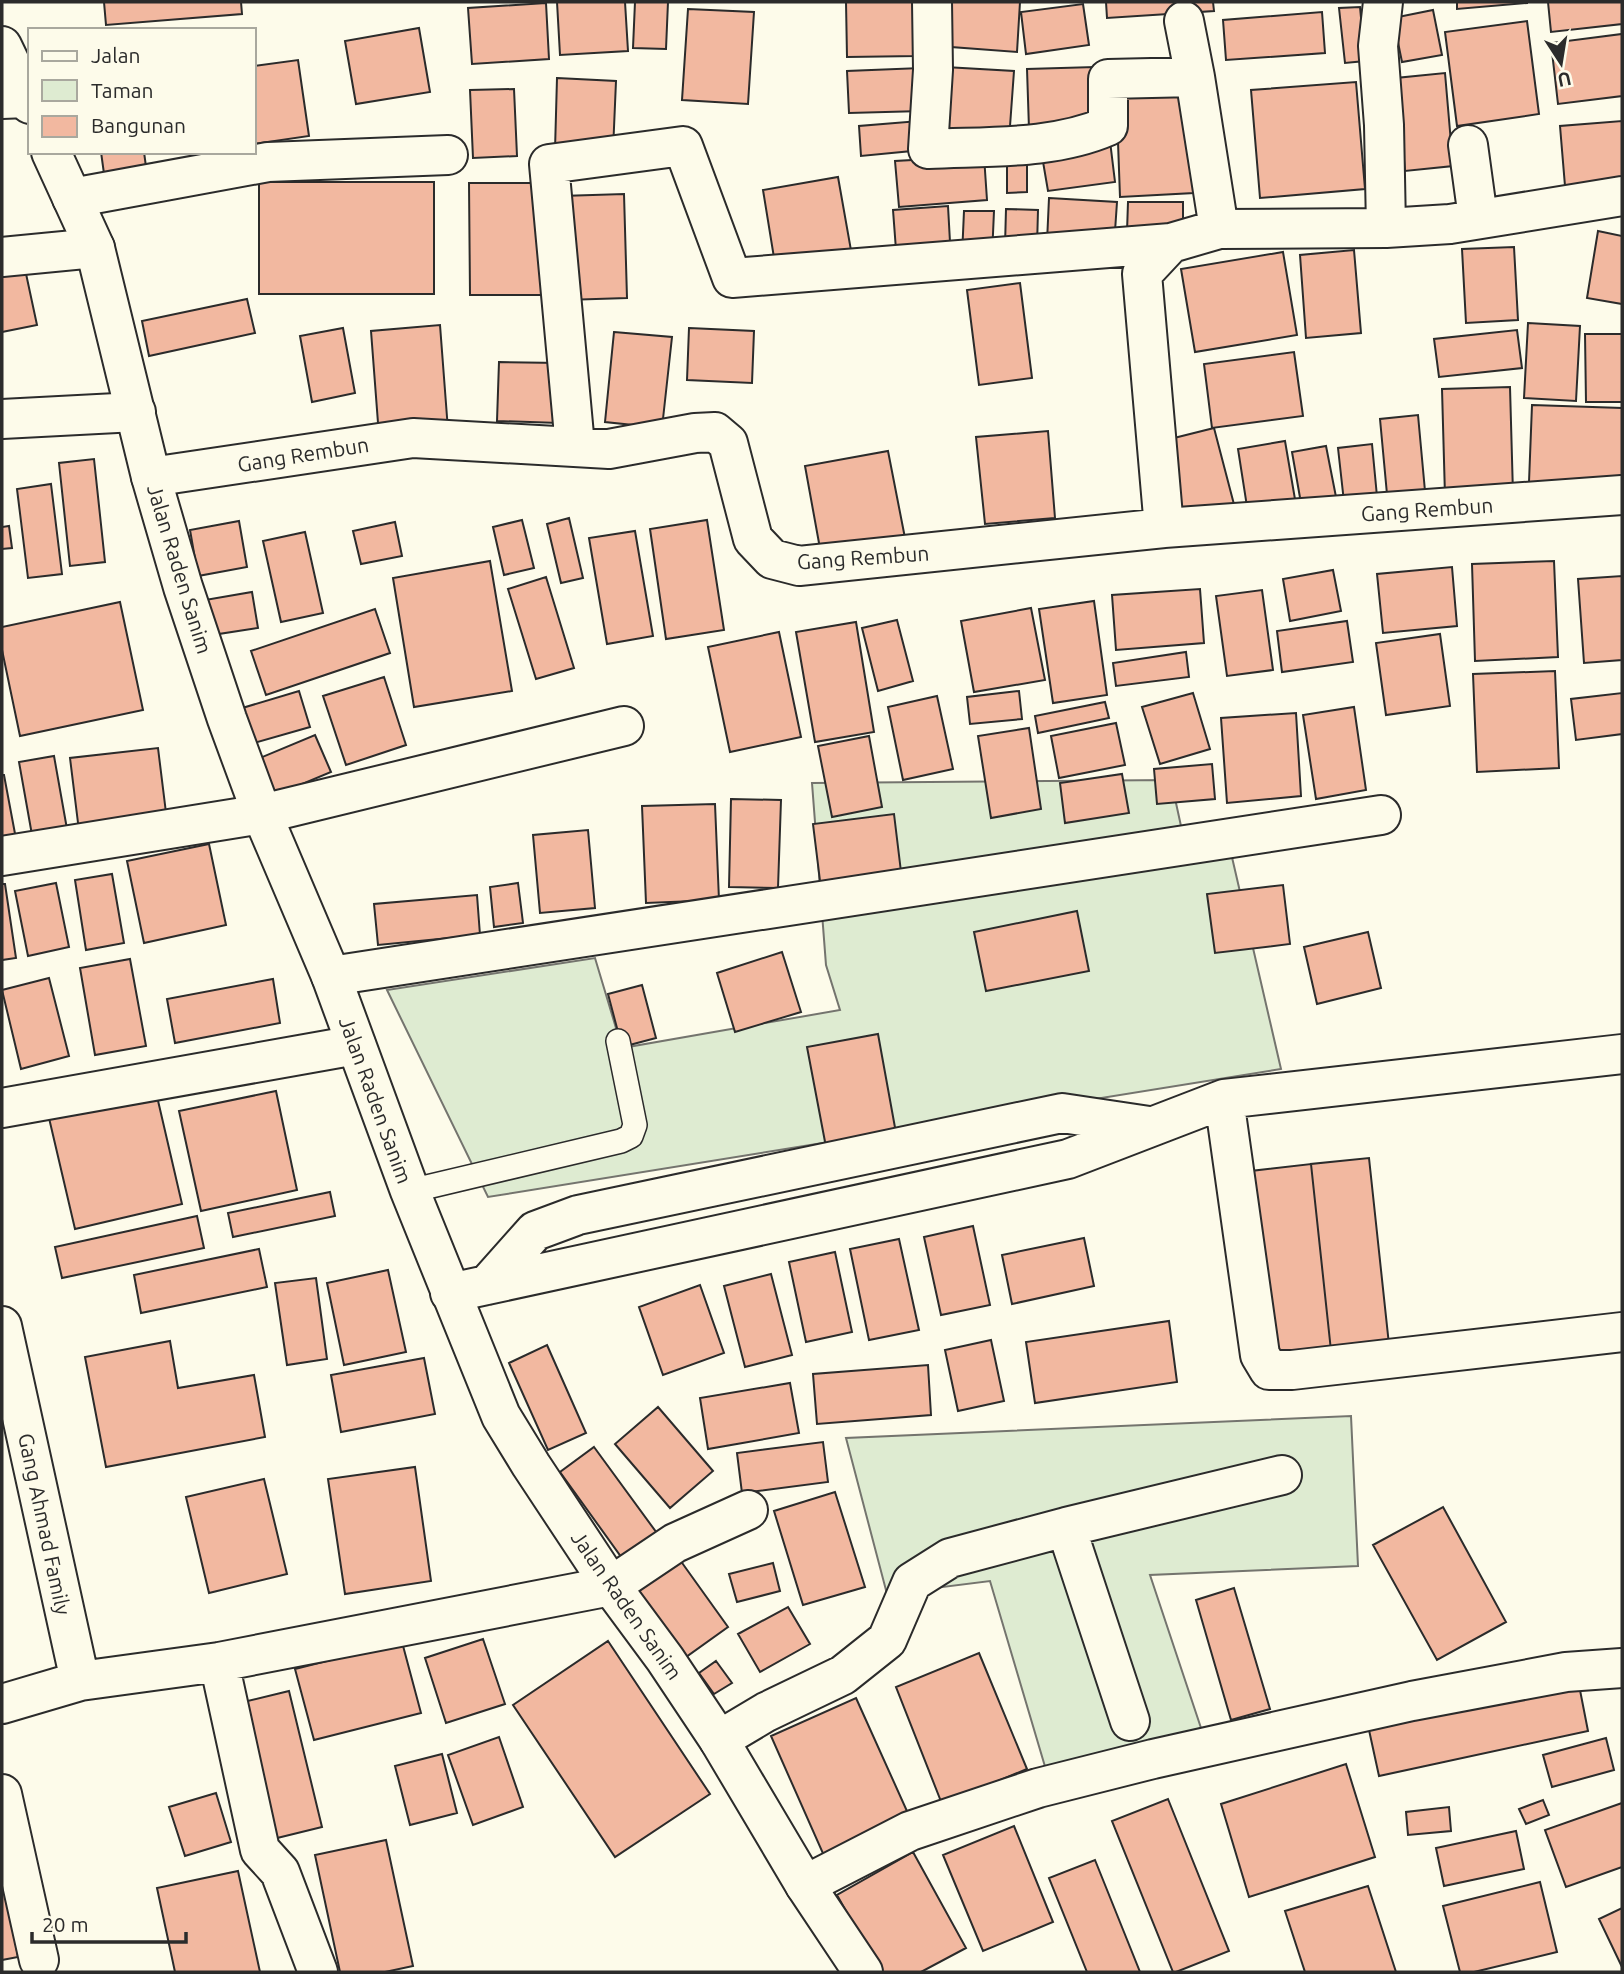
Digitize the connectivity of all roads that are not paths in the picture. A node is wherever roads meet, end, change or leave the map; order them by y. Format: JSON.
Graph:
{"nodes":[{"id":1,"x":932,"y":2,"type":"edge"},
{"id":2,"x":1383,"y":2,"type":"edge"},
{"id":3,"x":1184,"y":20,"type":"dead end"},
{"id":4,"x":2,"y":46,"type":"edge"},
{"id":5,"x":1195,"y":77,"type":"junction"},
{"id":6,"x":19,"y":100,"type":"edge"},
{"id":7,"x":1468,"y":145,"type":"dead end"},
{"id":8,"x":52,"y":154,"type":"edge"},
{"id":9,"x":449,"y":155,"type":"dead end"},
{"id":10,"x":1622,"y":196,"type":"edge"},
{"id":11,"x":72,"y":198,"type":"junction"},
{"id":12,"x":1478,"y":218,"type":"junction"},
{"id":13,"x":1386,"y":228,"type":"junction"},
{"id":14,"x":1219,"y":229,"type":"junction"},
{"id":15,"x":1171,"y":243,"type":"junction"},
{"id":16,"x":95,"y":248,"type":"junction"},
{"id":17,"x":2,"y":257,"type":"edge"},
{"id":18,"x":136,"y":412,"type":"junction"},
{"id":19,"x":2,"y":419,"type":"edge"},
{"id":20,"x":575,"y":446,"type":"junction"},
{"id":21,"x":151,"y":477,"type":"junction"},
{"id":22,"x":1622,"y":495,"type":"edge"},
{"id":23,"x":1164,"y":527,"type":"junction"},
{"id":24,"x":624,"y":726,"type":"dead end"},
{"id":25,"x":262,"y":814,"type":"junction"},
{"id":26,"x":1381,"y":816,"type":"dead end"},
{"id":27,"x":2,"y":856,"type":"edge"},
{"id":28,"x":331,"y":976,"type":"junction"},
{"id":29,"x":618,"y":1041,"type":"dead end"},
{"id":30,"x":356,"y":1045,"type":"junction"},
{"id":31,"x":1622,"y":1054,"type":"edge"},
{"id":32,"x":1224,"y":1099,"type":"junction"},
{"id":33,"x":2,"y":1108,"type":"edge"},
{"id":34,"x":410,"y":1191,"type":"junction"},
{"id":35,"x":450,"y":1293,"type":"junction"},
{"id":36,"x":2,"y":1326,"type":"edge"},
{"id":37,"x":1622,"y":1332,"type":"edge"},
{"id":38,"x":1282,"y":1475,"type":"dead end"},
{"id":39,"x":748,"y":1510,"type":"dead end"},
{"id":40,"x":1066,"y":1527,"type":"junction"},
{"id":41,"x":611,"y":1586,"type":"junction"},
{"id":42,"x":219,"y":1662,"type":"junction"},
{"id":43,"x":1622,"y":1668,"type":"edge"},
{"id":44,"x":80,"y":1681,"type":"junction"},
{"id":45,"x":2,"y":1704,"type":"edge"},
{"id":46,"x":1130,"y":1721,"type":"dead end"},
{"id":47,"x":719,"y":1740,"type":"junction"},
{"id":48,"x":2,"y":1794,"type":"edge"},
{"id":49,"x":805,"y":1885,"type":"junction"},
{"id":50,"x":39,"y":1960,"type":"dead end"},
{"id":51,"x":318,"y":1972,"type":"edge"},
{"id":52,"x":863,"y":1972,"type":"edge"}],
"edges":[{"from":1,"to":5,"type":"street"},
{"from":2,"to":13,"type":"street"},
{"from":3,"to":5,"type":"street"},
{"from":4,"to":6,"type":"street"},
{"from":5,"to":14,"type":"street"},
{"from":7,"to":12,"type":"street"},
{"from":8,"to":11,"type":"street","name":"Jalan Raden Sanim"},
{"from":9,"to":11,"type":"street"},
{"from":10,"to":12,"type":"street"},
{"from":11,"to":16,"type":"street","name":"Jalan Raden Sanim"},
{"from":12,"to":13,"type":"street"},
{"from":13,"to":14,"type":"street"},
{"from":14,"to":15,"type":"street"},
{"from":15,"to":20,"type":"street"},
{"from":15,"to":23,"type":"street"},
{"from":16,"to":17,"type":"street"},
{"from":16,"to":18,"type":"street","name":"Jalan Raden Sanim"},
{"from":18,"to":19,"type":"street"},
{"from":18,"to":21,"type":"street","name":"Jalan Raden Sanim"},
{"from":20,"to":21,"type":"street","name":"Gang Rembun"},
{"from":20,"to":23,"type":"street","name":"Gang Rembun"},
{"from":21,"to":25,"type":"street","name":"Jalan Raden Sanim"},
{"from":22,"to":23,"type":"street","name":"Gang Rembun"},
{"from":24,"to":25,"type":"street"},
{"from":25,"to":27,"type":"street"},
{"from":25,"to":28,"type":"street","name":"Jalan Raden Sanim"},
{"from":26,"to":28,"type":"street"},
{"from":28,"to":30,"type":"street","name":"Jalan Raden Sanim"},
{"from":29,"to":34,"type":"lane"},
{"from":30,"to":33,"type":"street"},
{"from":30,"to":34,"type":"street","name":"Jalan Raden Sanim"},
{"from":31,"to":32,"type":"street"},
{"from":32,"to":35,"type":"street"},
{"from":32,"to":37,"type":"street"},
{"from":34,"to":35,"type":"street","name":"Jalan Raden Sanim"},
{"from":35,"to":41,"type":"street","name":"Jalan Raden Sanim"},
{"from":36,"to":44,"type":"street","name":"Gang Ahmad Family"},
{"from":38,"to":40,"type":"street"},
{"from":39,"to":41,"type":"street"},
{"from":40,"to":46,"type":"street"},
{"from":40,"to":47,"type":"street"},
{"from":41,"to":42,"type":"street"},
{"from":41,"to":47,"type":"street","name":"Jalan Raden Sanim"},
{"from":42,"to":44,"type":"street"},
{"from":42,"to":51,"type":"street"},
{"from":43,"to":49,"type":"street"},
{"from":44,"to":45,"type":"street"},
{"from":47,"to":49,"type":"street","name":"Jalan Raden Sanim"},
{"from":48,"to":50,"type":"street"},
{"from":49,"to":52,"type":"street","name":"Jalan Raden Sanim"}]}
